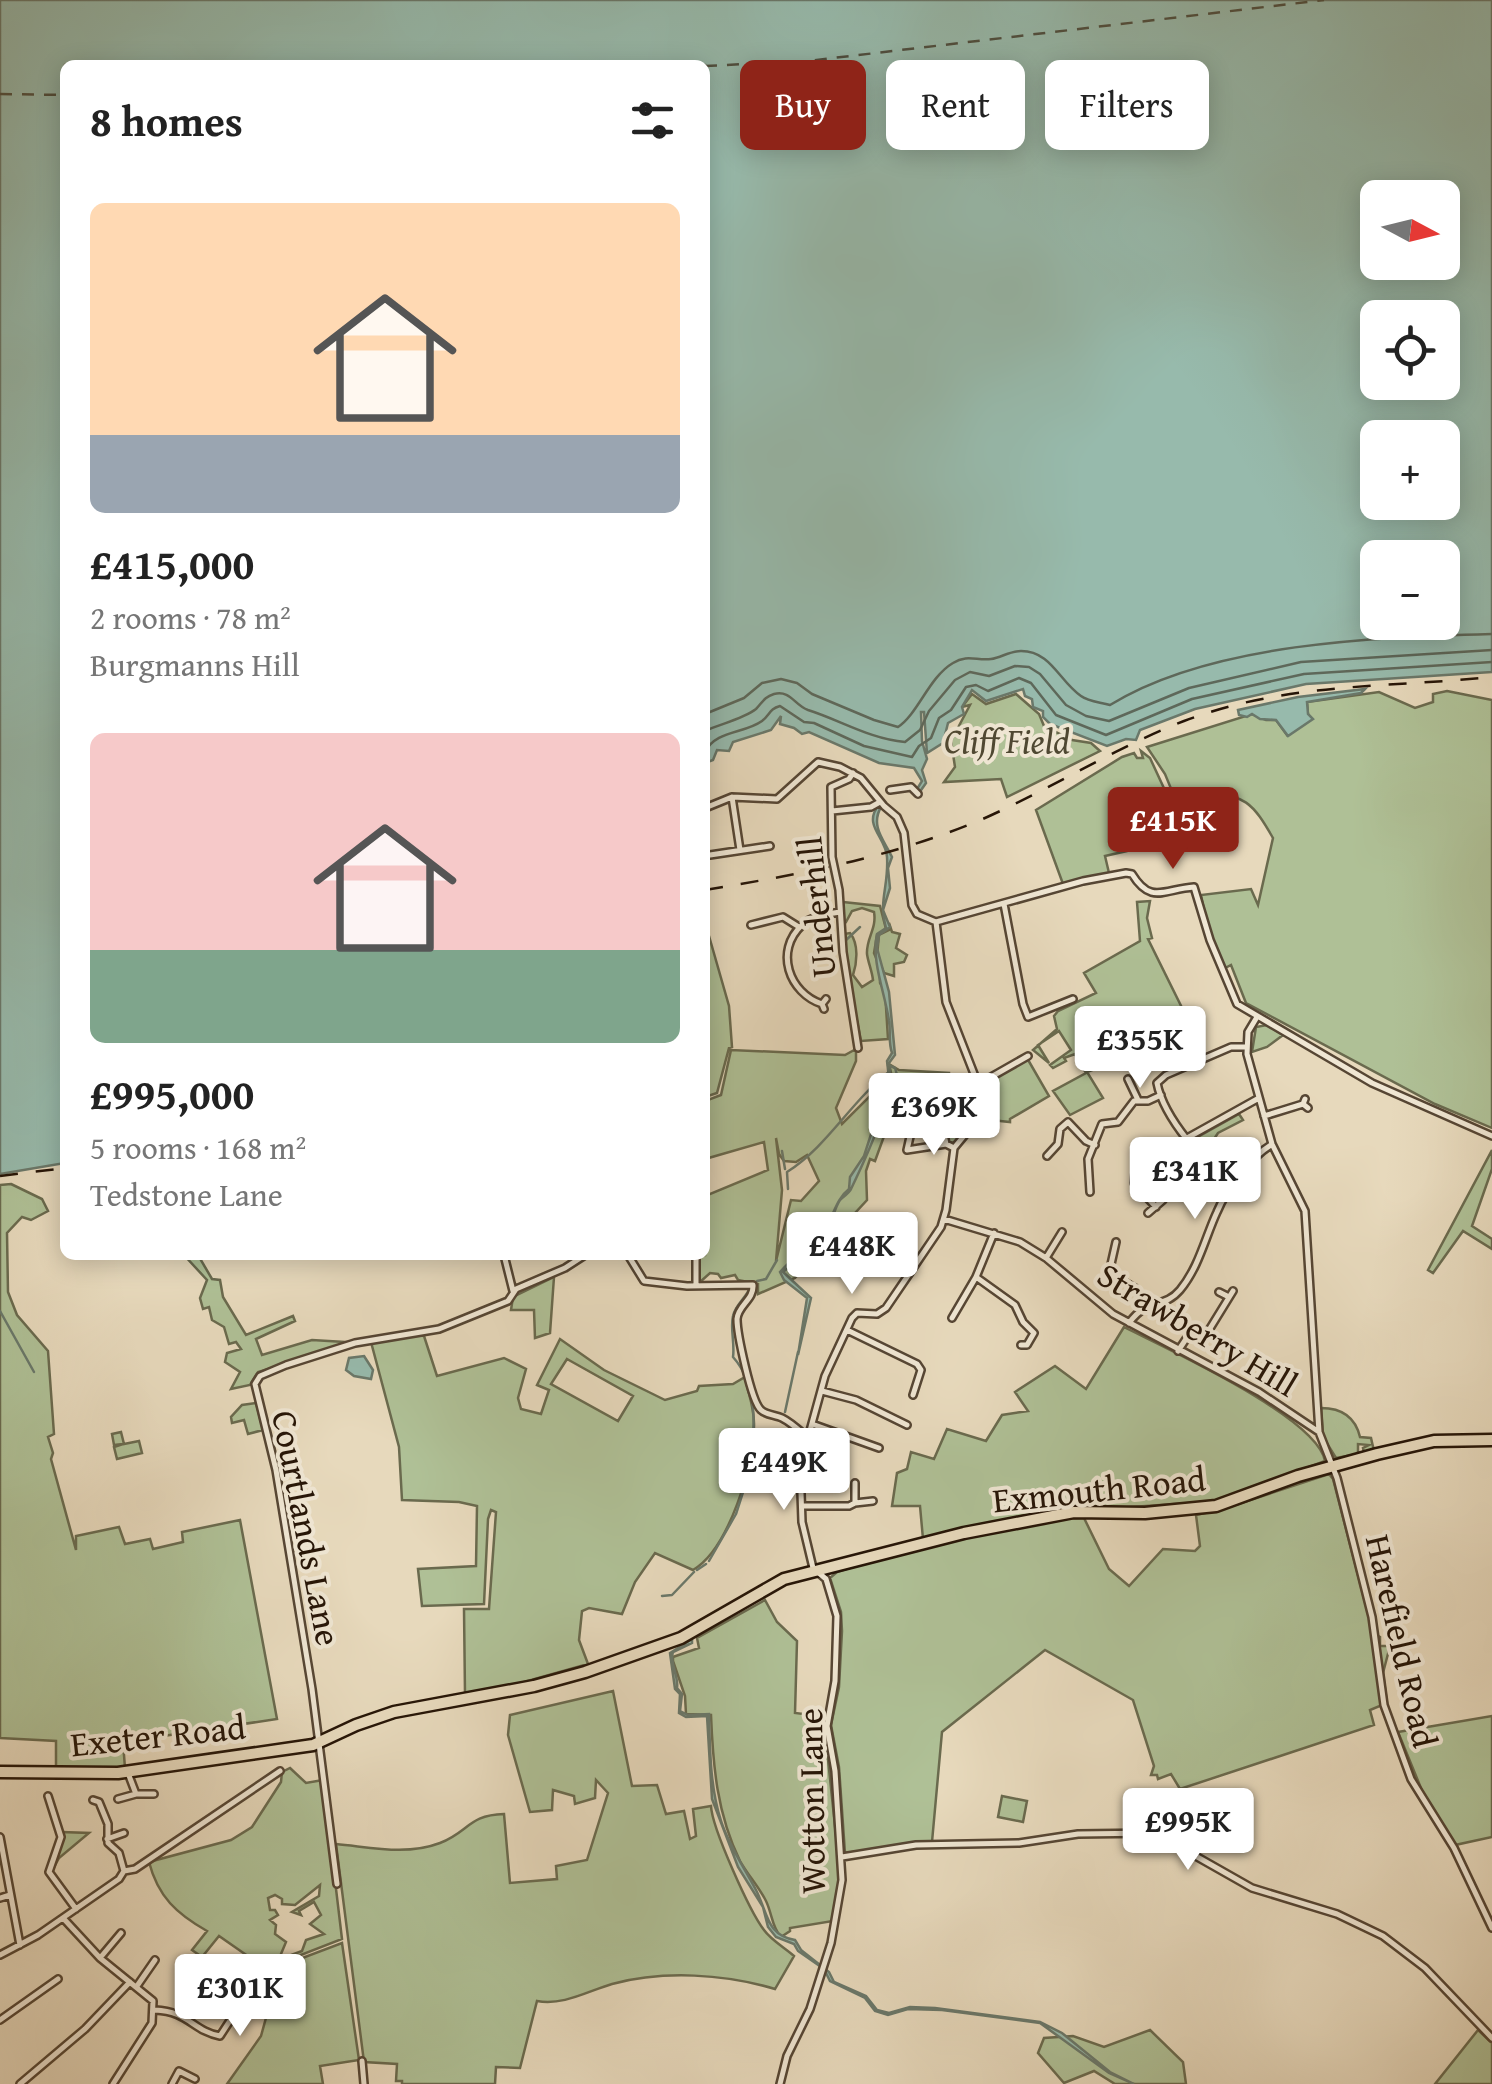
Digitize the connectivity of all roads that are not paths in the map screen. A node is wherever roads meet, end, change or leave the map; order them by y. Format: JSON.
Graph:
{"nodes":[{"id":1,"x":854,"y":772,"type":"junction"},
{"id":2,"x":890,"y":790,"type":"dead end"},
{"id":3,"x":916,"y":791,"type":"dead end"},
{"id":4,"x":732,"y":797,"type":"junction"},
{"id":5,"x":880,"y":802,"type":"junction"},
{"id":6,"x":710,"y":806,"type":"edge"},
{"id":7,"x":832,"y":811,"type":"junction"},
{"id":8,"x":770,"y":846,"type":"dead end"},
{"id":9,"x":740,"y":850,"type":"junction"},
{"id":10,"x":710,"y":855,"type":"dead end"},
{"id":11,"x":1004,"y":904,"type":"junction"},
{"id":12,"x":840,"y":912,"type":"junction"},
{"id":13,"x":936,"y":922,"type":"junction"},
{"id":14,"x":751,"y":925,"type":"dead end"},
{"id":15,"x":800,"y":927,"type":"junction"},
{"id":16,"x":1073,"y":1000,"type":"dead end"},
{"id":17,"x":824,"y":1004,"type":"dead end"},
{"id":18,"x":1257,"y":1017,"type":"junction"},
{"id":19,"x":858,"y":1048,"type":"dead end"},
{"id":20,"x":1247,"y":1048,"type":"junction"},
{"id":21,"x":1028,"y":1056,"type":"dead end"},
{"id":22,"x":1128,"y":1079,"type":"dead end"},
{"id":23,"x":977,"y":1085,"type":"junction"},
{"id":24,"x":1161,"y":1094,"type":"junction"},
{"id":25,"x":1259,"y":1098,"type":"junction"},
{"id":26,"x":1138,"y":1100,"type":"junction"},
{"id":27,"x":1305,"y":1104,"type":"dead end"},
{"id":28,"x":1264,"y":1116,"type":"junction"},
{"id":29,"x":1096,"y":1117,"type":"dead end"},
{"id":30,"x":1102,"y":1124,"type":"junction"},
{"id":31,"x":1492,"y":1136,"type":"edge"},
{"id":32,"x":1188,"y":1137,"type":"junction"},
{"id":33,"x":946,"y":1144,"type":"junction"},
{"id":34,"x":1272,"y":1144,"type":"junction"},
{"id":35,"x":1094,"y":1145,"type":"junction"},
{"id":36,"x":954,"y":1148,"type":"junction"},
{"id":37,"x":1047,"y":1156,"type":"dead end"},
{"id":38,"x":1234,"y":1186,"type":"junction"},
{"id":39,"x":1090,"y":1192,"type":"dead end"},
{"id":40,"x":1163,"y":1200,"type":"dead end"},
{"id":41,"x":1156,"y":1206,"type":"junction"},
{"id":42,"x":1148,"y":1214,"type":"dead end"},
{"id":43,"x":944,"y":1219,"type":"junction"},
{"id":44,"x":1062,"y":1232,"type":"dead end"},
{"id":45,"x":994,"y":1234,"type":"junction"},
{"id":46,"x":1116,"y":1242,"type":"dead end"},
{"id":47,"x":1046,"y":1258,"type":"junction"},
{"id":48,"x":505,"y":1260,"type":"edge"},
{"id":49,"x":575,"y":1260,"type":"edge"},
{"id":50,"x":631,"y":1260,"type":"edge"},
{"id":51,"x":696,"y":1260,"type":"edge"},
{"id":52,"x":976,"y":1277,"type":"junction"},
{"id":53,"x":696,"y":1285,"type":"junction"},
{"id":54,"x":514,"y":1292,"type":"junction"},
{"id":55,"x":1219,"y":1292,"type":"dead end"},
{"id":56,"x":1144,"y":1306,"type":"junction"},
{"id":57,"x":952,"y":1318,"type":"dead end"},
{"id":58,"x":1130,"y":1323,"type":"junction"},
{"id":59,"x":847,"y":1330,"type":"junction"},
{"id":60,"x":1020,"y":1345,"type":"dead end"},
{"id":61,"x":1178,"y":1351,"type":"junction"},
{"id":62,"x":822,"y":1390,"type":"junction"},
{"id":63,"x":913,"y":1396,"type":"dead end"},
{"id":64,"x":812,"y":1424,"type":"junction"},
{"id":65,"x":907,"y":1425,"type":"dead end"},
{"id":66,"x":1319,"y":1432,"type":"junction"},
{"id":67,"x":808,"y":1438,"type":"junction"},
{"id":68,"x":1492,"y":1440,"type":"edge"},
{"id":69,"x":879,"y":1448,"type":"dead end"},
{"id":70,"x":1333,"y":1466,"type":"junction"},
{"id":71,"x":855,"y":1484,"type":"dead end"},
{"id":72,"x":873,"y":1501,"type":"dead end"},
{"id":73,"x":854,"y":1503,"type":"junction"},
{"id":74,"x":802,"y":1506,"type":"junction"},
{"id":75,"x":818,"y":1572,"type":"junction"},
{"id":76,"x":320,"y":1743,"type":"junction"},
{"id":77,"x":0,"y":1772,"type":"edge"},
{"id":78,"x":128,"y":1772,"type":"junction"},
{"id":79,"x":280,"y":1772,"type":"dead end"},
{"id":80,"x":136,"y":1794,"type":"junction"},
{"id":81,"x":154,"y":1794,"type":"dead end"},
{"id":82,"x":48,"y":1796,"type":"dead end"},
{"id":83,"x":118,"y":1799,"type":"dead end"},
{"id":84,"x":93,"y":1800,"type":"dead end"},
{"id":85,"x":124,"y":1833,"type":"dead end"},
{"id":86,"x":0,"y":1836,"type":"edge"},
{"id":87,"x":107,"y":1839,"type":"junction"},
{"id":88,"x":842,"y":1857,"type":"junction"},
{"id":89,"x":124,"y":1871,"type":"junction"},
{"id":90,"x":337,"y":1884,"type":"dead end"},
{"id":91,"x":10,"y":1895,"type":"junction"},
{"id":92,"x":0,"y":1898,"type":"edge"},
{"id":93,"x":76,"y":1909,"type":"junction"},
{"id":94,"x":63,"y":1918,"type":"junction"},
{"id":95,"x":1492,"y":1928,"type":"edge"},
{"id":96,"x":120,"y":1933,"type":"dead end"},
{"id":97,"x":20,"y":1945,"type":"junction"},
{"id":98,"x":0,"y":1955,"type":"edge"},
{"id":99,"x":100,"y":1958,"type":"junction"},
{"id":100,"x":155,"y":1960,"type":"dead end"},
{"id":101,"x":224,"y":1975,"type":"dead end"},
{"id":102,"x":58,"y":1979,"type":"dead end"},
{"id":103,"x":130,"y":1982,"type":"junction"},
{"id":104,"x":138,"y":1986,"type":"junction"},
{"id":105,"x":155,"y":2010,"type":"junction"},
{"id":106,"x":0,"y":2020,"type":"edge"},
{"id":107,"x":1492,"y":2038,"type":"edge"},
{"id":108,"x":362,"y":2061,"type":"dead end"},
{"id":109,"x":195,"y":2080,"type":"dead end"},
{"id":110,"x":116,"y":2083,"type":"edge"},
{"id":111,"x":20,"y":2084,"type":"edge"},
{"id":112,"x":172,"y":2084,"type":"edge"},
{"id":113,"x":364,"y":2084,"type":"edge"},
{"id":114,"x":780,"y":2084,"type":"edge"}],
"edges":[{"from":1,"to":4,"type":"street"},
{"from":1,"to":5,"type":"street"},
{"from":1,"to":7,"type":"street","name":"Underhill"},
{"from":2,"to":3,"type":"street"},
{"from":4,"to":6,"type":"street"},
{"from":4,"to":9,"type":"street"},
{"from":5,"to":7,"type":"street"},
{"from":5,"to":13,"type":"street"},
{"from":7,"to":12,"type":"street","name":"Underhill"},
{"from":8,"to":9,"type":"street"},
{"from":9,"to":10,"type":"street"},
{"from":11,"to":13,"type":"street"},
{"from":11,"to":16,"type":"street"},
{"from":11,"to":18,"type":"street"},
{"from":12,"to":15,"type":"street"},
{"from":12,"to":19,"type":"street","name":"Underhill"},
{"from":13,"to":23,"type":"street"},
{"from":14,"to":15,"type":"street"},
{"from":15,"to":17,"type":"street"},
{"from":18,"to":20,"type":"street"},
{"from":18,"to":31,"type":"street"},
{"from":20,"to":24,"type":"street"},
{"from":20,"to":25,"type":"street"},
{"from":21,"to":23,"type":"street"},
{"from":22,"to":26,"type":"street"},
{"from":23,"to":36,"type":"street"},
{"from":24,"to":26,"type":"street"},
{"from":24,"to":32,"type":"street"},
{"from":25,"to":28,"type":"street"},
{"from":25,"to":32,"type":"street"},
{"from":26,"to":30,"type":"street"},
{"from":27,"to":28,"type":"street"},
{"from":28,"to":34,"type":"street"},
{"from":29,"to":30,"type":"street"},
{"from":30,"to":35,"type":"street"},
{"from":32,"to":38,"type":"street"},
{"from":32,"to":41,"type":"street"},
{"from":33,"to":33,"type":"street"},
{"from":33,"to":36,"type":"street"},
{"from":34,"to":38,"type":"street"},
{"from":34,"to":66,"type":"street"},
{"from":35,"to":37,"type":"street"},
{"from":35,"to":39,"type":"street"},
{"from":36,"to":43,"type":"street"},
{"from":38,"to":56,"type":"street"},
{"from":40,"to":41,"type":"street"},
{"from":41,"to":42,"type":"street"},
{"from":43,"to":45,"type":"street","name":"Strawberry Hill"},
{"from":43,"to":59,"type":"street"},
{"from":44,"to":47,"type":"street"},
{"from":45,"to":47,"type":"street","name":"Strawberry Hill"},
{"from":45,"to":52,"type":"street"},
{"from":46,"to":56,"type":"street"},
{"from":47,"to":58,"type":"street","name":"Strawberry Hill"},
{"from":48,"to":54,"type":"street"},
{"from":49,"to":54,"type":"street","name":"Courtlands Lane"},
{"from":50,"to":53,"type":"street"},
{"from":51,"to":53,"type":"street"},
{"from":52,"to":57,"type":"street"},
{"from":52,"to":60,"type":"street"},
{"from":53,"to":67,"type":"street"},
{"from":54,"to":76,"type":"street","name":"Courtlands Lane"},
{"from":55,"to":61,"type":"street"},
{"from":56,"to":58,"type":"street"},
{"from":58,"to":61,"type":"street","name":"Strawberry Hill"},
{"from":59,"to":62,"type":"street","name":"Wotton Lane"},
{"from":59,"to":63,"type":"street"},
{"from":61,"to":66,"type":"street","name":"Strawberry Hill"},
{"from":62,"to":64,"type":"street","name":"Wotton Lane"},
{"from":62,"to":65,"type":"street"},
{"from":64,"to":67,"type":"street","name":"Wotton Lane"},
{"from":64,"to":69,"type":"street"},
{"from":66,"to":70,"type":"street","name":"Harefield Road"},
{"from":67,"to":74,"type":"street","name":"Wotton Lane"},
{"from":68,"to":70,"type":"highway","name":"Exmouth Road"},
{"from":70,"to":75,"type":"highway","name":"Exmouth Road"},
{"from":70,"to":95,"type":"street","name":"Harefield Road"},
{"from":71,"to":73,"type":"street"},
{"from":72,"to":73,"type":"street"},
{"from":73,"to":74,"type":"street"},
{"from":74,"to":75,"type":"street","name":"Wotton Lane"},
{"from":75,"to":76,"type":"highway","name":"Exmouth Road"},
{"from":75,"to":88,"type":"street","name":"Wotton Lane"},
{"from":76,"to":78,"type":"highway","name":"Exeter Road"},
{"from":76,"to":90,"type":"street"},
{"from":77,"to":78,"type":"highway","name":"Exeter Road"},
{"from":78,"to":80,"type":"street"},
{"from":79,"to":89,"type":"street"},
{"from":80,"to":81,"type":"street"},
{"from":80,"to":83,"type":"street"},
{"from":82,"to":93,"type":"street"},
{"from":84,"to":87,"type":"street"},
{"from":85,"to":87,"type":"street"},
{"from":86,"to":91,"type":"street"},
{"from":87,"to":89,"type":"street"},
{"from":88,"to":107,"type":"street"},
{"from":88,"to":114,"type":"street","name":"Wotton Lane"},
{"from":89,"to":93,"type":"street"},
{"from":91,"to":92,"type":"street"},
{"from":91,"to":97,"type":"street"},
{"from":93,"to":94,"type":"street"},
{"from":94,"to":97,"type":"street"},
{"from":94,"to":99,"type":"street"},
{"from":96,"to":99,"type":"street"},
{"from":97,"to":98,"type":"street"},
{"from":99,"to":103,"type":"street"},
{"from":100,"to":104,"type":"street"},
{"from":101,"to":105,"type":"street"},
{"from":102,"to":106,"type":"street"},
{"from":103,"to":104,"type":"street"},
{"from":103,"to":111,"type":"street"},
{"from":104,"to":105,"type":"street"},
{"from":105,"to":110,"type":"street"},
{"from":108,"to":113,"type":"street"},
{"from":109,"to":112,"type":"street"}]}
